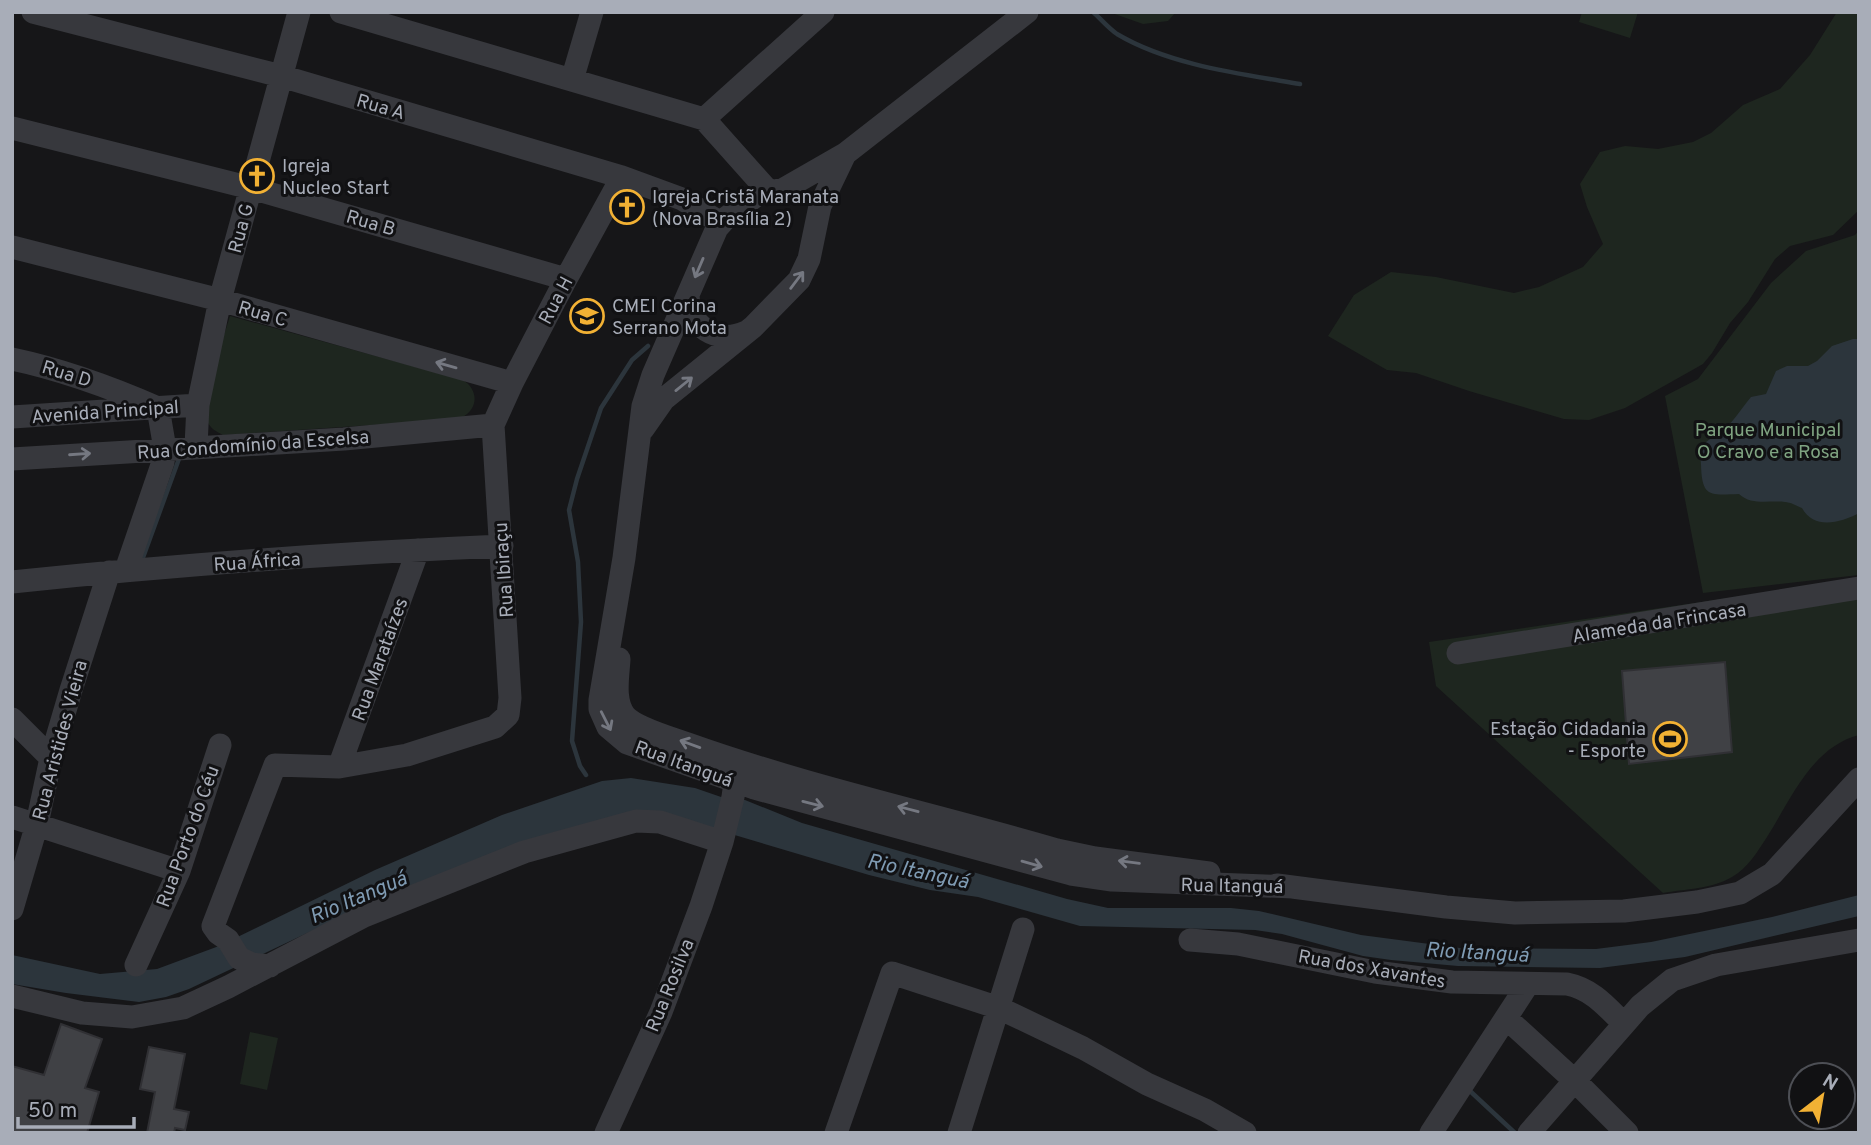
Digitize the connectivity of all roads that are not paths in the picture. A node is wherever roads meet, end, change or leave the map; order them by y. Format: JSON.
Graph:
{"nodes":[{"id":1,"x":33,"y":12,"type":"edge"},
{"id":2,"x":299,"y":12,"type":"edge"},
{"id":3,"x":341,"y":12,"type":"edge"},
{"id":4,"x":592,"y":12,"type":"edge"},
{"id":5,"x":823,"y":12,"type":"edge"},
{"id":6,"x":1027,"y":12,"type":"edge"},
{"id":7,"x":376,"y":17,"type":"edge"},
{"id":8,"x":281,"y":76,"type":"junction"},
{"id":9,"x":572,"y":80,"type":"junction"},
{"id":10,"x":709,"y":115,"type":"junction"},
{"id":11,"x":12,"y":128,"type":"edge"},
{"id":12,"x":845,"y":154,"type":"junction"},
{"id":13,"x":622,"y":177,"type":"junction"},
{"id":14,"x":251,"y":188,"type":"junction"},
{"id":15,"x":774,"y":192,"type":"junction"},
{"id":16,"x":816,"y":220,"type":"junction"},
{"id":17,"x":721,"y":223,"type":"junction"},
{"id":18,"x":12,"y":247,"type":"edge"},
{"id":19,"x":566,"y":279,"type":"junction"},
{"id":20,"x":688,"y":295,"type":"junction"},
{"id":21,"x":220,"y":300,"type":"junction"},
{"id":22,"x":753,"y":327,"type":"junction"},
{"id":23,"x":12,"y":359,"type":"edge"},
{"id":24,"x":512,"y":383,"type":"junction"},
{"id":25,"x":198,"y":405,"type":"junction"},
{"id":26,"x":158,"y":408,"type":"junction"},
{"id":27,"x":12,"y":417,"type":"edge"},
{"id":28,"x":493,"y":425,"type":"junction"},
{"id":29,"x":640,"y":435,"type":"junction"},
{"id":30,"x":196,"y":446,"type":"junction"},
{"id":31,"x":165,"y":449,"type":"junction"},
{"id":32,"x":12,"y":459,"type":"edge"},
{"id":33,"x":502,"y":546,"type":"junction"},
{"id":34,"x":418,"y":550,"type":"junction"},
{"id":35,"x":624,"y":558,"type":"junction"},
{"id":36,"x":117,"y":571,"type":"junction"},
{"id":37,"x":12,"y":582,"type":"edge"},
{"id":38,"x":1859,"y":588,"type":"edge"},
{"id":39,"x":1458,"y":653,"type":"dead end"},
{"id":40,"x":12,"y":719,"type":"edge"},
{"id":41,"x":220,"y":745,"type":"dead end"},
{"id":42,"x":722,"y":756,"type":"junction"},
{"id":43,"x":51,"y":758,"type":"junction"},
{"id":44,"x":339,"y":768,"type":"junction"},
{"id":45,"x":1859,"y":779,"type":"edge"},
{"id":46,"x":734,"y":789,"type":"junction"},
{"id":47,"x":12,"y":817,"type":"edge"},
{"id":48,"x":37,"y":824,"type":"junction"},
{"id":49,"x":723,"y":838,"type":"junction"},
{"id":50,"x":179,"y":871,"type":"junction"},
{"id":51,"x":1293,"y":887,"type":"junction"},
{"id":52,"x":12,"y":909,"type":"edge"},
{"id":53,"x":1023,"y":929,"type":"dead end"},
{"id":54,"x":1191,"y":940,"type":"dead end"},
{"id":55,"x":1859,"y":940,"type":"edge"},
{"id":56,"x":136,"y":965,"type":"dead end"},
{"id":57,"x":270,"y":966,"type":"junction"},
{"id":58,"x":1528,"y":984,"type":"junction"},
{"id":59,"x":12,"y":996,"type":"edge"},
{"id":60,"x":999,"y":1008,"type":"junction"},
{"id":61,"x":1506,"y":1018,"type":"junction"},
{"id":62,"x":1624,"y":1024,"type":"junction"},
{"id":63,"x":1575,"y":1081,"type":"junction"},
{"id":64,"x":606,"y":1133,"type":"edge"},
{"id":65,"x":836,"y":1133,"type":"edge"},
{"id":66,"x":959,"y":1133,"type":"edge"},
{"id":67,"x":1245,"y":1133,"type":"edge"},
{"id":68,"x":1431,"y":1133,"type":"edge"},
{"id":69,"x":1529,"y":1133,"type":"edge"},
{"id":70,"x":1627,"y":1133,"type":"edge"}],
"edges":[{"from":1,"to":8,"type":"street","name":"Rua A"},
{"from":2,"to":8,"type":"street","name":"Rua G"},
{"from":3,"to":7,"type":"street"},
{"from":4,"to":9,"type":"street"},
{"from":5,"to":10,"type":"street"},
{"from":6,"to":12,"type":"street","name":"Rua Itanguá"},
{"from":7,"to":9,"type":"street"},
{"from":8,"to":13,"type":"street","name":"Rua A"},
{"from":8,"to":14,"type":"street","name":"Rua G"},
{"from":9,"to":10,"type":"street"},
{"from":10,"to":15,"type":"street"},
{"from":11,"to":14,"type":"street","name":"Rua B"},
{"from":12,"to":15,"type":"street","name":"Rua Itanguá"},
{"from":12,"to":16,"type":"street","name":"Rua Itanguá"},
{"from":13,"to":17,"type":"street","name":"Rua A"},
{"from":13,"to":19,"type":"street","name":"Rua H"},
{"from":14,"to":19,"type":"street","name":"Rua B"},
{"from":14,"to":21,"type":"street","name":"Rua G"},
{"from":15,"to":16,"type":"street"},
{"from":15,"to":17,"type":"street","name":"Rua Itanguá"},
{"from":22,"to":16,"type":"street","name":"Rua Itanguá","one_way":true},
{"from":17,"to":20,"type":"street","name":"Rua Itanguá","one_way":true},
{"from":18,"to":21,"type":"street","name":"Rua C"},
{"from":19,"to":24,"type":"street","name":"Rua H"},
{"from":20,"to":22,"type":"street"},
{"from":20,"to":29,"type":"street","name":"Rua Itanguá"},
{"from":24,"to":21,"type":"street","name":"Rua C","one_way":true},
{"from":21,"to":25,"type":"street","name":"Rua G"},
{"from":29,"to":22,"type":"street","name":"Rua Itanguá","one_way":true},
{"from":23,"to":26,"type":"street","name":"Rua D"},
{"from":24,"to":28,"type":"street","name":"Rua H"},
{"from":25,"to":26,"type":"street","name":"Avenida Principal"},
{"from":25,"to":30,"type":"street","name":"Rua G"},
{"from":26,"to":27,"type":"street","name":"Avenida Principal"},
{"from":26,"to":31,"type":"street"},
{"from":28,"to":30,"type":"street","name":"Rua Condomínio da Escelsa"},
{"from":28,"to":33,"type":"street","name":"Rua Ibiraçu"},
{"from":29,"to":35,"type":"street","name":"Rua Itanguá"},
{"from":30,"to":31,"type":"street","name":"Rua Condomínio da Escelsa"},
{"from":32,"to":31,"type":"street","name":"Rua Condomínio da Escelsa","one_way":true},
{"from":31,"to":36,"type":"street","name":"Rua Aristides Vieira"},
{"from":33,"to":34,"type":"street","name":"Rua África"},
{"from":33,"to":44,"type":"street","name":"Rua Ibiraçu"},
{"from":34,"to":36,"type":"street","name":"Rua África"},
{"from":34,"to":44,"type":"street","name":"Rua Marataízes"},
{"from":42,"to":35,"type":"street","name":"Rua Itanguá","one_way":true},
{"from":35,"to":46,"type":"street","name":"Rua Itanguá","one_way":true},
{"from":36,"to":37,"type":"street","name":"Rua África"},
{"from":36,"to":43,"type":"street","name":"Rua Aristides Vieira"},
{"from":38,"to":39,"type":"street","name":"Alameda da Frincasa"},
{"from":40,"to":43,"type":"street"},
{"from":41,"to":50,"type":"street","name":"Rua Porto do Céu"},
{"from":42,"to":46,"type":"street"},
{"from":51,"to":42,"type":"street","name":"Rua Itanguá","one_way":true},
{"from":43,"to":48,"type":"street","name":"Rua Aristides Vieira"},
{"from":44,"to":57,"type":"street"},
{"from":45,"to":51,"type":"street"},
{"from":46,"to":49,"type":"street","name":"Rua Rosilva"},
{"from":46,"to":51,"type":"street","name":"Rua Itanguá","one_way":true},
{"from":47,"to":48,"type":"street"},
{"from":48,"to":50,"type":"street"},
{"from":48,"to":52,"type":"street","name":"Rua Aristides Vieira"},
{"from":49,"to":57,"type":"street"},
{"from":49,"to":64,"type":"street","name":"Rua Rosilva"},
{"from":50,"to":56,"type":"street","name":"Rua Porto do Céu"},
{"from":53,"to":60,"type":"street"},
{"from":54,"to":58,"type":"street","name":"Rua dos Xavantes"},
{"from":55,"to":62,"type":"street"},
{"from":57,"to":59,"type":"street"},
{"from":58,"to":61,"type":"street"},
{"from":58,"to":62,"type":"street","name":"Rua dos Xavantes"},
{"from":60,"to":65,"type":"street"},
{"from":60,"to":66,"type":"street"},
{"from":60,"to":67,"type":"street"},
{"from":61,"to":63,"type":"street"},
{"from":61,"to":68,"type":"street"},
{"from":62,"to":63,"type":"street"},
{"from":63,"to":69,"type":"street"},
{"from":63,"to":70,"type":"street"}]}
